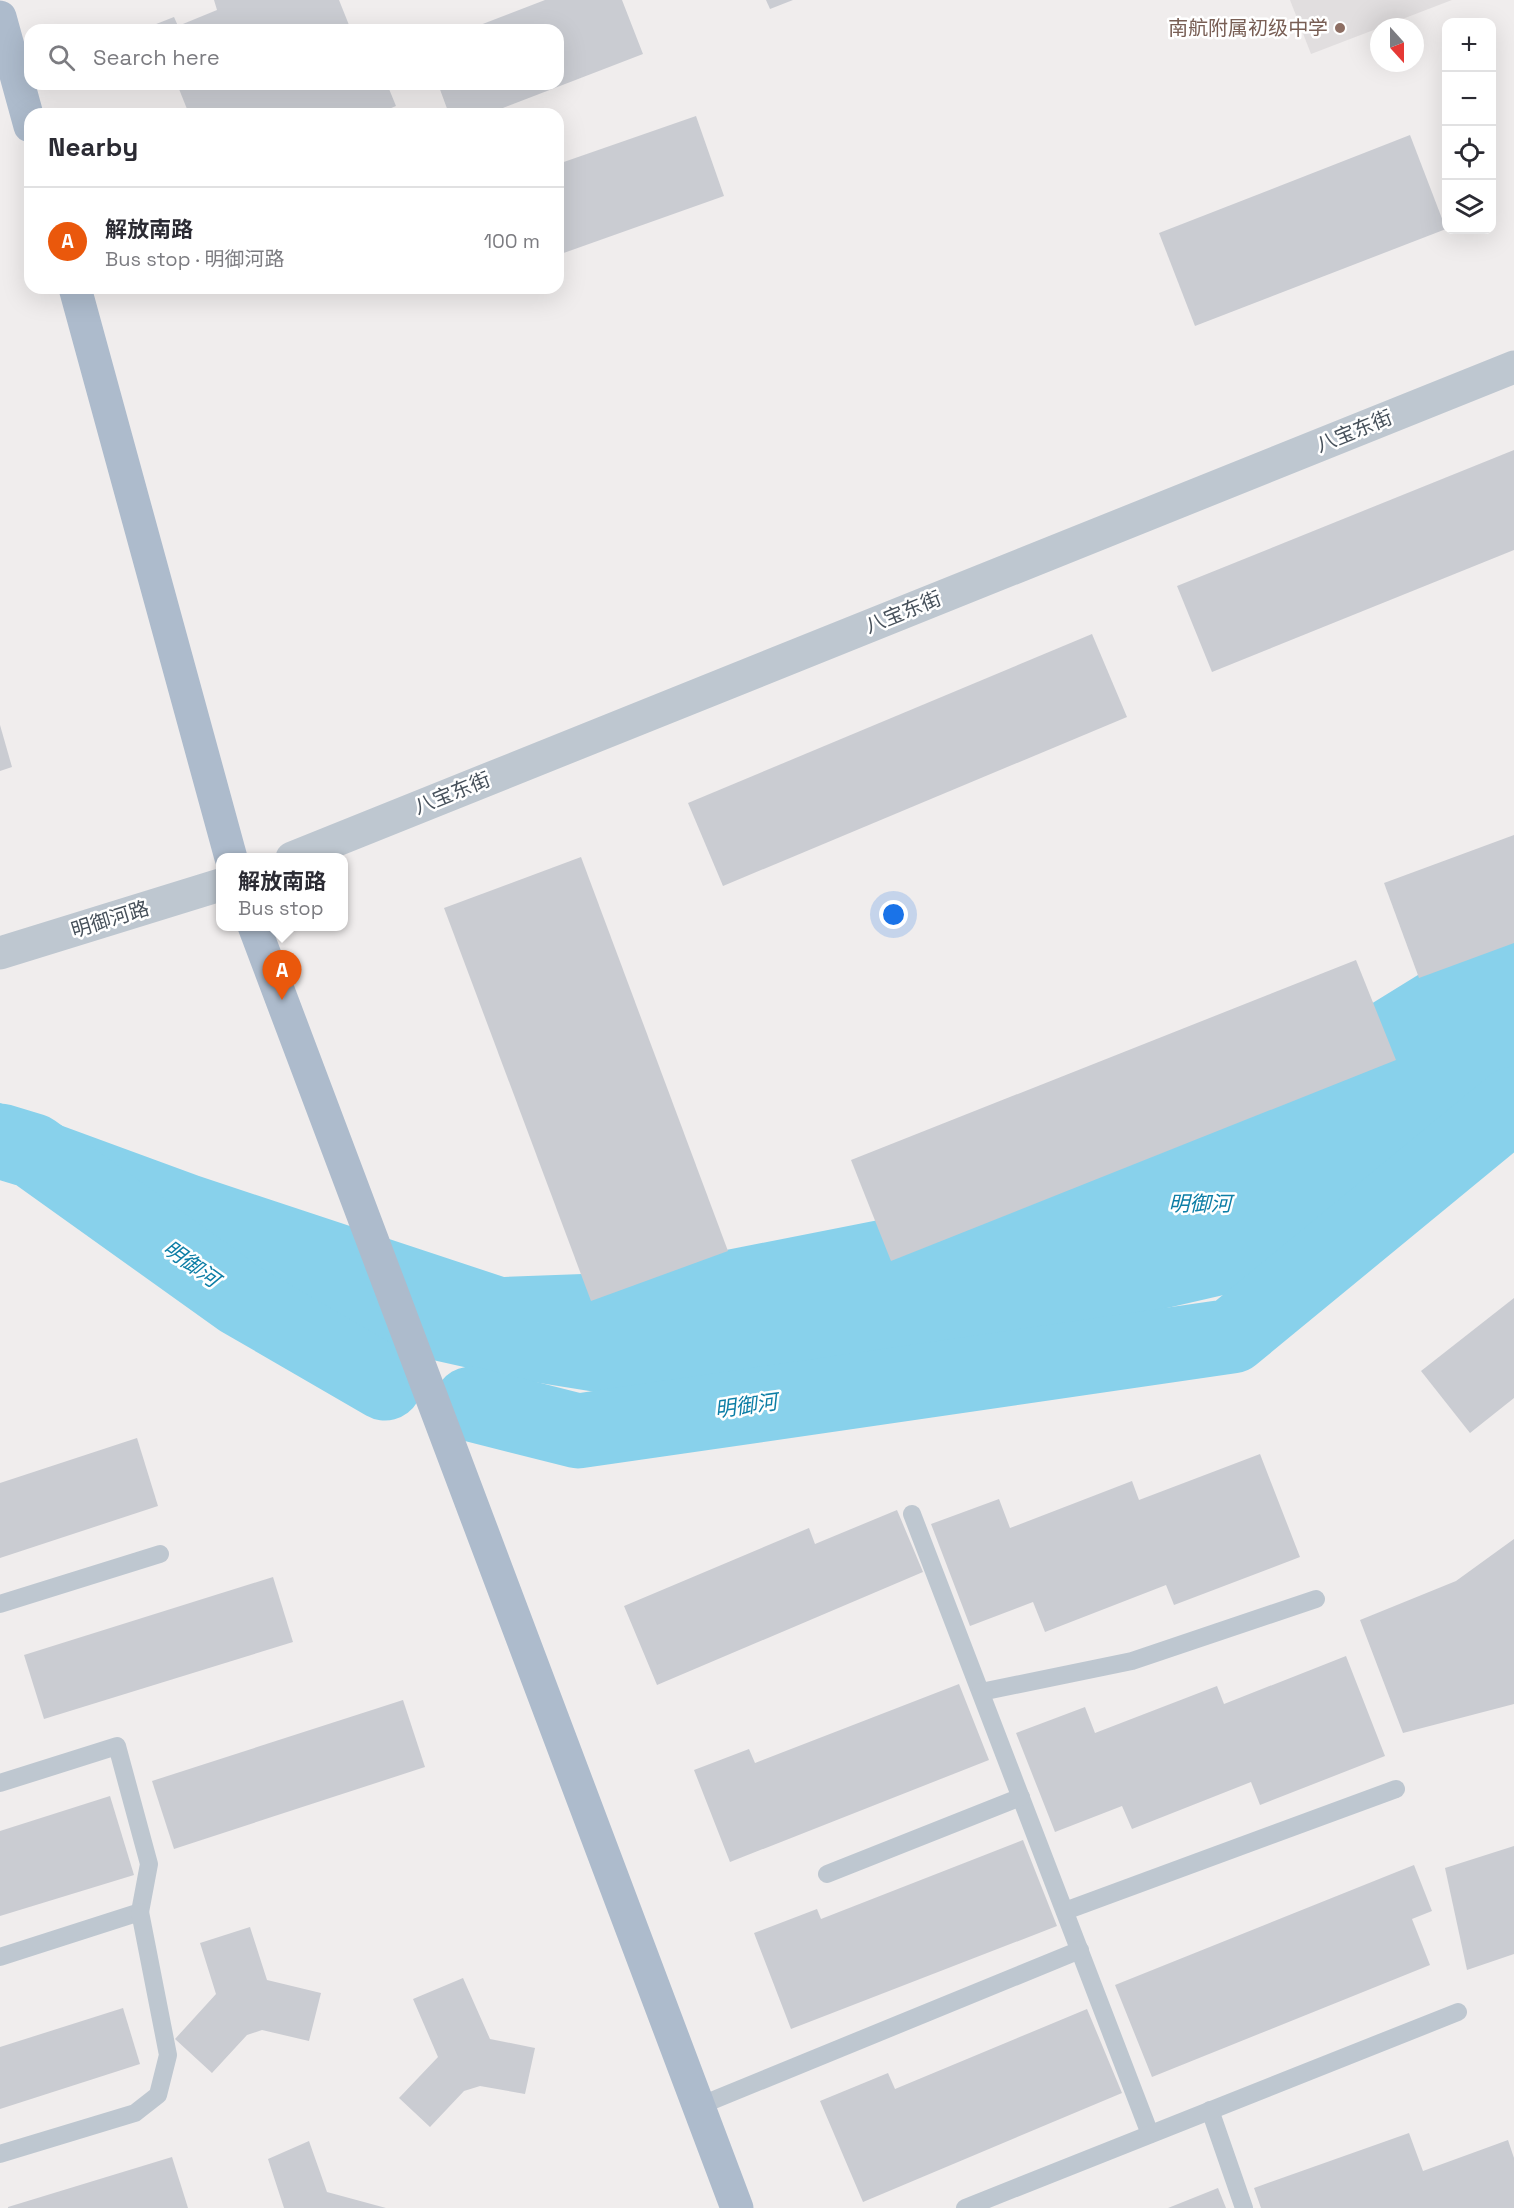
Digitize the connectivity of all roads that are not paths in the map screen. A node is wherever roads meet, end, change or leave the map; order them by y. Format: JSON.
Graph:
{"nodes":[{"id":1,"x":0,"y":16,"type":"edge"},
{"id":2,"x":25,"y":108,"type":"edge"},
{"id":3,"x":77,"y":294,"type":"edge"},
{"id":4,"x":1514,"y":367,"type":"edge"},
{"id":5,"x":230,"y":853,"type":"edge"},
{"id":6,"x":304,"y":853,"type":"edge"},
{"id":7,"x":216,"y":886,"type":"edge"},
{"id":8,"x":256,"y":931,"type":"edge"},
{"id":9,"x":0,"y":953,"type":"edge"},
{"id":10,"x":912,"y":1514,"type":"dead end"},
{"id":11,"x":160,"y":1554,"type":"dead end"},
{"id":12,"x":1316,"y":1599,"type":"dead end"},
{"id":13,"x":0,"y":1604,"type":"edge"},
{"id":14,"x":981,"y":1692,"type":"junction"},
{"id":15,"x":0,"y":1783,"type":"edge"},
{"id":16,"x":1396,"y":1789,"type":"dead end"},
{"id":17,"x":1021,"y":1797,"type":"junction"},
{"id":18,"x":827,"y":1874,"type":"dead end"},
{"id":19,"x":1065,"y":1911,"type":"junction"},
{"id":20,"x":141,"y":1912,"type":"junction"},
{"id":21,"x":1080,"y":1950,"type":"junction"},
{"id":22,"x":0,"y":1956,"type":"edge"},
{"id":23,"x":1458,"y":2012,"type":"dead end"},
{"id":24,"x":699,"y":2106,"type":"junction"},
{"id":25,"x":1210,"y":2110,"type":"junction"},
{"id":26,"x":1150,"y":2134,"type":"junction"},
{"id":27,"x":0,"y":2154,"type":"edge"},
{"id":28,"x":737,"y":2208,"type":"edge"},
{"id":29,"x":965,"y":2208,"type":"edge"},
{"id":30,"x":1244,"y":2208,"type":"edge"}],
"edges":[{"from":1,"to":2,"type":"main road"},
{"from":3,"to":5,"type":"main road"},
{"from":4,"to":6,"type":"street","name":"八宝东街"},
{"from":7,"to":9,"type":"street","name":"明御河路"},
{"from":8,"to":24,"type":"main road"},
{"from":10,"to":14,"type":"lane"},
{"from":11,"to":13,"type":"lane"},
{"from":12,"to":14,"type":"lane"},
{"from":14,"to":17,"type":"lane"},
{"from":15,"to":20,"type":"lane"},
{"from":16,"to":19,"type":"lane"},
{"from":17,"to":18,"type":"lane"},
{"from":17,"to":19,"type":"lane"},
{"from":19,"to":21,"type":"lane"},
{"from":20,"to":22,"type":"lane"},
{"from":20,"to":27,"type":"lane"},
{"from":21,"to":24,"type":"lane"},
{"from":21,"to":26,"type":"lane"},
{"from":23,"to":25,"type":"lane"},
{"from":24,"to":28,"type":"main road"},
{"from":25,"to":26,"type":"lane"},
{"from":25,"to":30,"type":"lane"},
{"from":26,"to":29,"type":"lane"}]}
